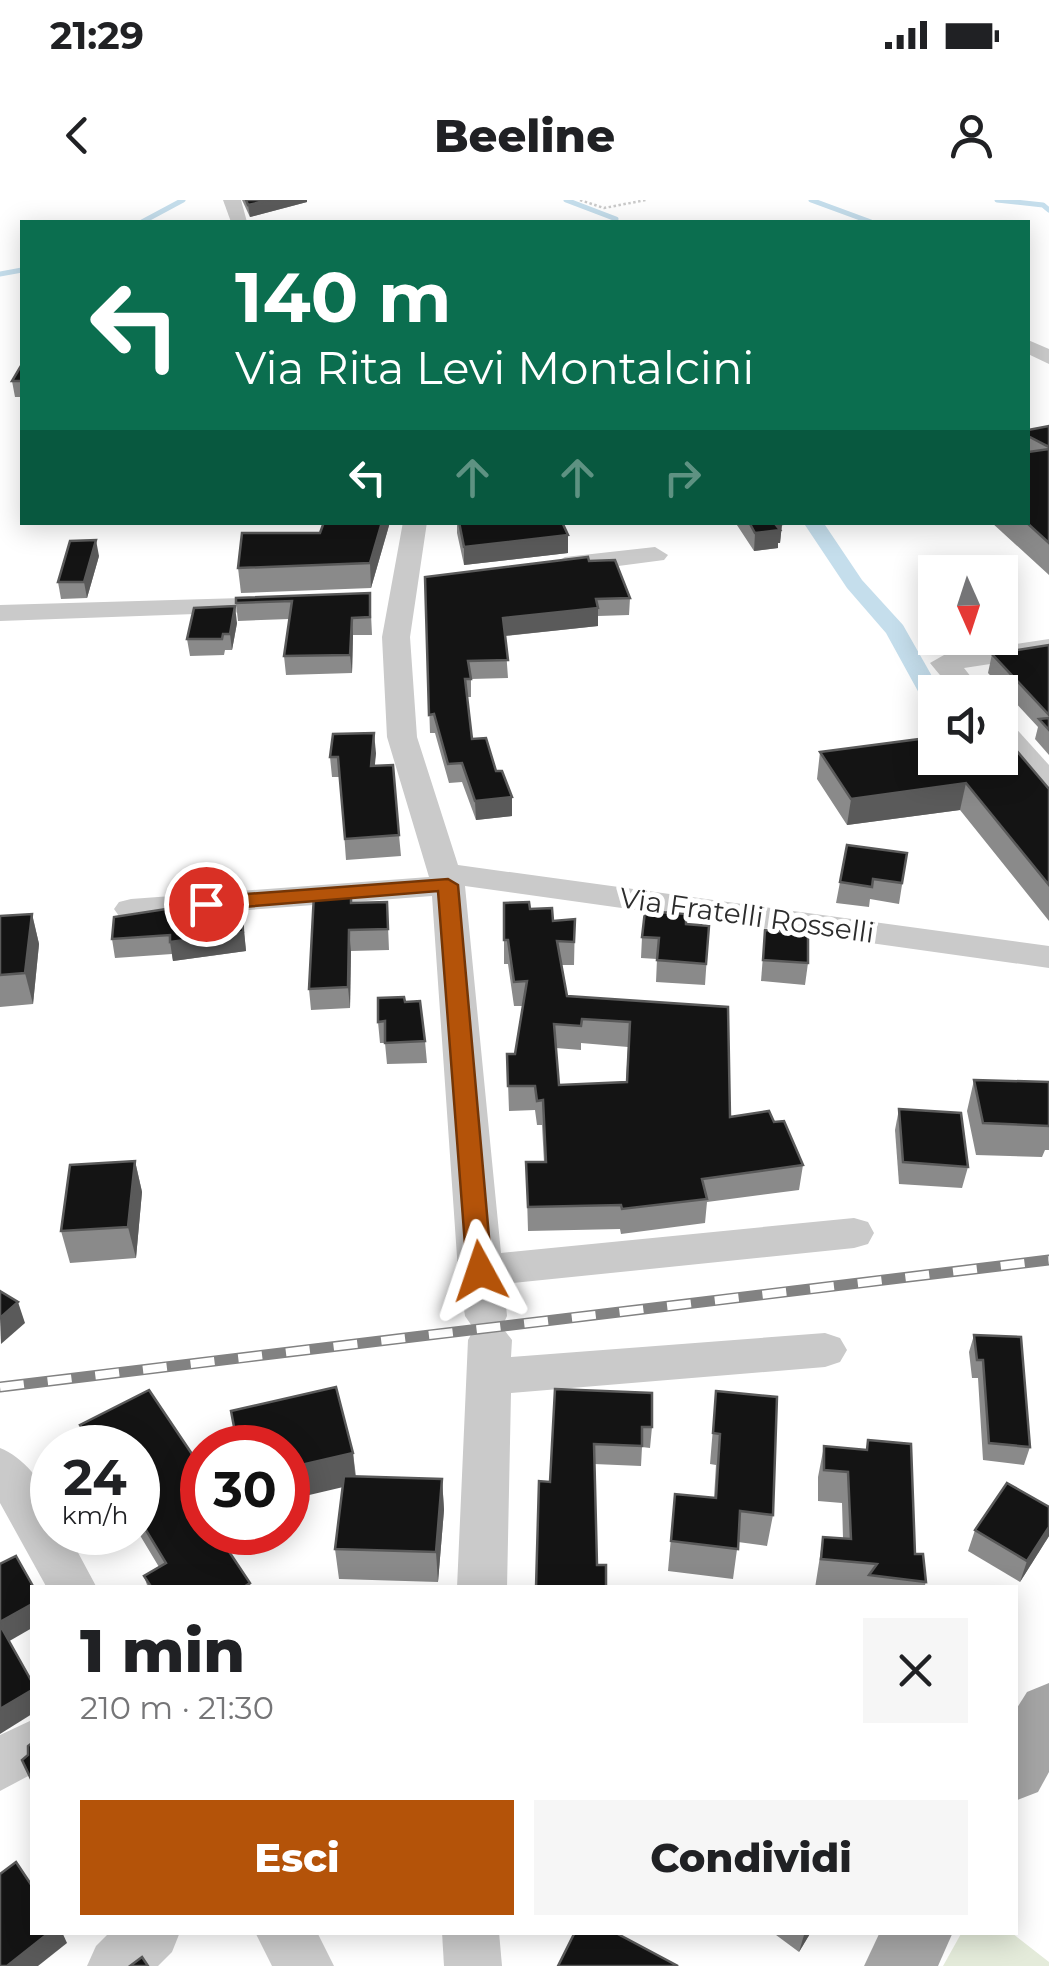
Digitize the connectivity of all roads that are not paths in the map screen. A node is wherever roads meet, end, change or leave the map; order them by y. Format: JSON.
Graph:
{"nodes":[{"id":1,"x":414,"y":525,"type":"edge"},
{"id":2,"x":655,"y":555,"type":"dead end"},
{"id":3,"x":539,"y":568,"type":"edge"},
{"id":4,"x":277,"y":605,"type":"edge"},
{"id":5,"x":0,"y":613,"type":"edge"},
{"id":6,"x":1049,"y":647,"type":"edge"},
{"id":7,"x":955,"y":675,"type":"edge"},
{"id":8,"x":1018,"y":749,"type":"edge"},
{"id":9,"x":1049,"y":784,"type":"edge"},
{"id":10,"x":446,"y":879,"type":"junction"},
{"id":11,"x":131,"y":910,"type":"edge"},
{"id":12,"x":1049,"y":957,"type":"edge"},
{"id":13,"x":854,"y":1233,"type":"dead end"},
{"id":14,"x":480,"y":1271,"type":"junction"},
{"id":15,"x":489,"y":1344,"type":"junction"},
{"id":16,"x":826,"y":1350,"type":"dead end"},
{"id":17,"x":0,"y":1468,"type":"edge"},
{"id":18,"x":71,"y":1585,"type":"edge"},
{"id":19,"x":482,"y":1585,"type":"edge"},
{"id":20,"x":1049,"y":1713,"type":"edge"},
{"id":21,"x":30,"y":1746,"type":"edge"},
{"id":22,"x":0,"y":1764,"type":"edge"},
{"id":23,"x":1018,"y":1765,"type":"edge"},
{"id":24,"x":149,"y":1935,"type":"edge"},
{"id":25,"x":285,"y":1935,"type":"edge"},
{"id":26,"x":470,"y":1935,"type":"edge"},
{"id":27,"x":917,"y":1935,"type":"edge"},
{"id":28,"x":116,"y":1966,"type":"edge"},
{"id":29,"x":305,"y":1966,"type":"edge"},
{"id":30,"x":473,"y":1966,"type":"edge"},
{"id":31,"x":899,"y":1966,"type":"edge"}],
"edges":[{"from":1,"to":10,"type":"street"},
{"from":2,"to":3,"type":"street"},
{"from":4,"to":5,"type":"street"},
{"from":6,"to":7,"type":"street"},
{"from":8,"to":9,"type":"street"},
{"from":10,"to":11,"type":"street","name":"Via Fratelli Rosselli"},
{"from":10,"to":12,"type":"street","name":"Via Fratelli Rosselli"},
{"from":10,"to":14,"type":"street"},
{"from":13,"to":14,"type":"street"},
{"from":14,"to":15,"type":"street"},
{"from":15,"to":16,"type":"street"},
{"from":15,"to":19,"type":"street"},
{"from":17,"to":18,"type":"street"},
{"from":20,"to":23,"type":"main road"},
{"from":21,"to":22,"type":"street"},
{"from":24,"to":28,"type":"street"},
{"from":25,"to":29,"type":"street"},
{"from":26,"to":30,"type":"street"},
{"from":27,"to":31,"type":"main road"}]}
